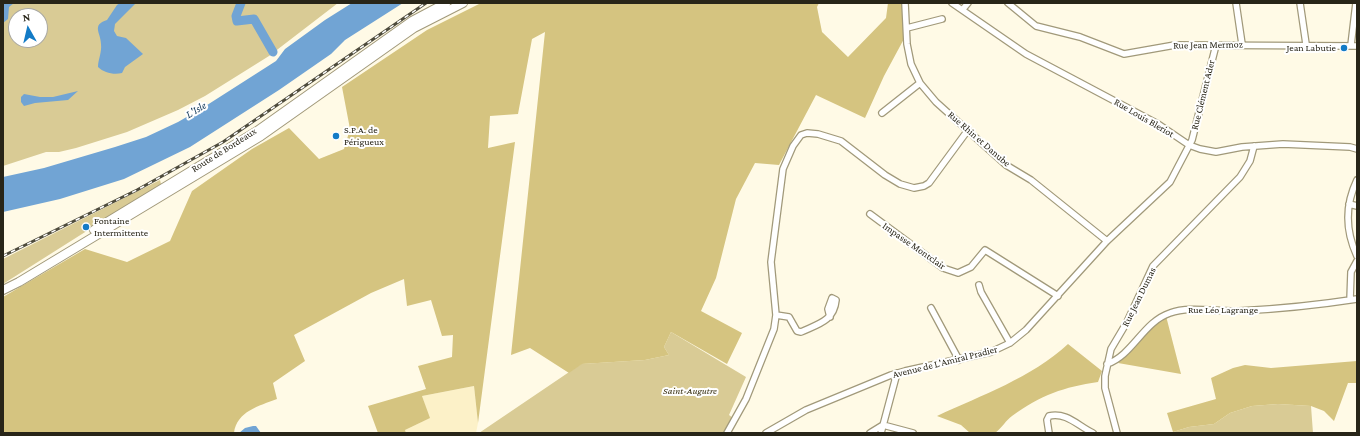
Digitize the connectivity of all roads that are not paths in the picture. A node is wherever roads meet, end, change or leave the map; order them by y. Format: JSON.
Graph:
{"nodes":[{"id":1,"x":463,"y":3,"type":"edge"},
{"id":2,"x":905,"y":3,"type":"edge"},
{"id":3,"x":952,"y":3,"type":"edge"},
{"id":4,"x":968,"y":3,"type":"edge"},
{"id":5,"x":1008,"y":3,"type":"edge"},
{"id":6,"x":1236,"y":3,"type":"edge"},
{"id":7,"x":1300,"y":3,"type":"edge"},
{"id":8,"x":1356,"y":3,"type":"edge"},
{"id":9,"x":442,"y":7,"type":"edge"},
{"id":10,"x":963,"y":9,"type":"junction"},
{"id":11,"x":942,"y":19,"type":"dead end"},
{"id":12,"x":907,"y":28,"type":"junction"},
{"id":13,"x":1242,"y":44,"type":"junction"},
{"id":14,"x":1306,"y":44,"type":"junction"},
{"id":15,"x":1216,"y":45,"type":"junction"},
{"id":16,"x":1354,"y":46,"type":"edge"},
{"id":17,"x":920,"y":83,"type":"junction"},
{"id":18,"x":882,"y":113,"type":"dead end"},
{"id":19,"x":968,"y":130,"type":"junction"},
{"id":20,"x":1189,"y":145,"type":"junction"},
{"id":21,"x":1254,"y":146,"type":"junction"},
{"id":22,"x":1357,"y":149,"type":"edge"},
{"id":23,"x":1357,"y":180,"type":"edge"},
{"id":24,"x":1349,"y":204,"type":"junction"},
{"id":25,"x":1357,"y":206,"type":"edge"},
{"id":26,"x":870,"y":214,"type":"dead end"},
{"id":27,"x":1107,"y":241,"type":"junction"},
{"id":28,"x":1357,"y":256,"type":"edge"},
{"id":29,"x":1357,"y":261,"type":"edge"},
{"id":30,"x":979,"y":285,"type":"dead end"},
{"id":31,"x":3,"y":289,"type":"edge"},
{"id":32,"x":1058,"y":296,"type":"junction"},
{"id":33,"x":1357,"y":299,"type":"edge"},
{"id":34,"x":1350,"y":300,"type":"junction"},
{"id":35,"x":931,"y":308,"type":"dead end"},
{"id":36,"x":776,"y":316,"type":"junction"},
{"id":37,"x":830,"y":318,"type":"dead end"},
{"id":38,"x":1010,"y":343,"type":"junction"},
{"id":39,"x":959,"y":360,"type":"junction"},
{"id":40,"x":1107,"y":364,"type":"junction"},
{"id":41,"x":897,"y":373,"type":"junction"},
{"id":42,"x":883,"y":425,"type":"junction"},
{"id":43,"x":727,"y":433,"type":"edge"},
{"id":44,"x":766,"y":433,"type":"edge"},
{"id":45,"x":870,"y":433,"type":"edge"},
{"id":46,"x":881,"y":433,"type":"edge"},
{"id":47,"x":913,"y":433,"type":"edge"},
{"id":48,"x":1049,"y":433,"type":"edge"},
{"id":49,"x":1093,"y":433,"type":"edge"},
{"id":50,"x":1117,"y":433,"type":"edge"}],
"edges":[{"from":1,"to":9,"type":"main road","name":"Route de Bordeaux"},
{"from":2,"to":12,"type":"street","name":"Rue Rhin et Danube"},
{"from":3,"to":10,"type":"street","name":"Rue Louis Bleriot"},
{"from":4,"to":10,"type":"street"},
{"from":5,"to":15,"type":"street","name":"Rue Jean Mermoz"},
{"from":6,"to":13,"type":"street"},
{"from":7,"to":14,"type":"street"},
{"from":8,"to":16,"type":"street"},
{"from":9,"to":31,"type":"main road","name":"Route de Bordeaux"},
{"from":10,"to":20,"type":"street","name":"Rue Louis Bleriot"},
{"from":11,"to":12,"type":"street"},
{"from":12,"to":17,"type":"street","name":"Rue Rhin et Danube"},
{"from":13,"to":14,"type":"street","name":"Rue Jean Mermoz"},
{"from":13,"to":15,"type":"street","name":"Rue Jean Mermoz"},
{"from":14,"to":16,"type":"street","name":"Rue Jean Mermoz"},
{"from":15,"to":20,"type":"street","name":"Rue Clément Ader"},
{"from":17,"to":18,"type":"street"},
{"from":17,"to":19,"type":"street","name":"Rue Rhin et Danube"},
{"from":19,"to":27,"type":"street","name":"Rue Rhin et Danube"},
{"from":19,"to":36,"type":"street"},
{"from":20,"to":21,"type":"street","name":"Rue Louis Bleriot"},
{"from":20,"to":27,"type":"street","name":"Avenue de L'Amiral Pradier"},
{"from":21,"to":22,"type":"street","name":"Rue Louis Bleriot"},
{"from":21,"to":40,"type":"street","name":"Rue Jean Dumas"},
{"from":23,"to":24,"type":"street"},
{"from":24,"to":25,"type":"street"},
{"from":24,"to":28,"type":"street"},
{"from":26,"to":32,"type":"street","name":"Impasse Montclair"},
{"from":27,"to":32,"type":"street","name":"Avenue de L'Amiral Pradier"},
{"from":29,"to":34,"type":"street"},
{"from":30,"to":38,"type":"street"},
{"from":32,"to":38,"type":"street","name":"Avenue de L'Amiral Pradier"},
{"from":33,"to":34,"type":"street","name":"Rue Léo Lagrange"},
{"from":34,"to":40,"type":"street","name":"Rue Léo Lagrange"},
{"from":35,"to":39,"type":"street"},
{"from":36,"to":37,"type":"street"},
{"from":36,"to":43,"type":"street"},
{"from":38,"to":39,"type":"street","name":"Avenue de L'Amiral Pradier"},
{"from":39,"to":41,"type":"street","name":"Avenue de L'Amiral Pradier"},
{"from":40,"to":50,"type":"street","name":"Rue Jean Dumas"},
{"from":41,"to":42,"type":"street"},
{"from":41,"to":44,"type":"street","name":"Avenue de L'Amiral Pradier"},
{"from":42,"to":45,"type":"street"},
{"from":42,"to":46,"type":"street"},
{"from":42,"to":47,"type":"street"},
{"from":48,"to":49,"type":"street"}]}
